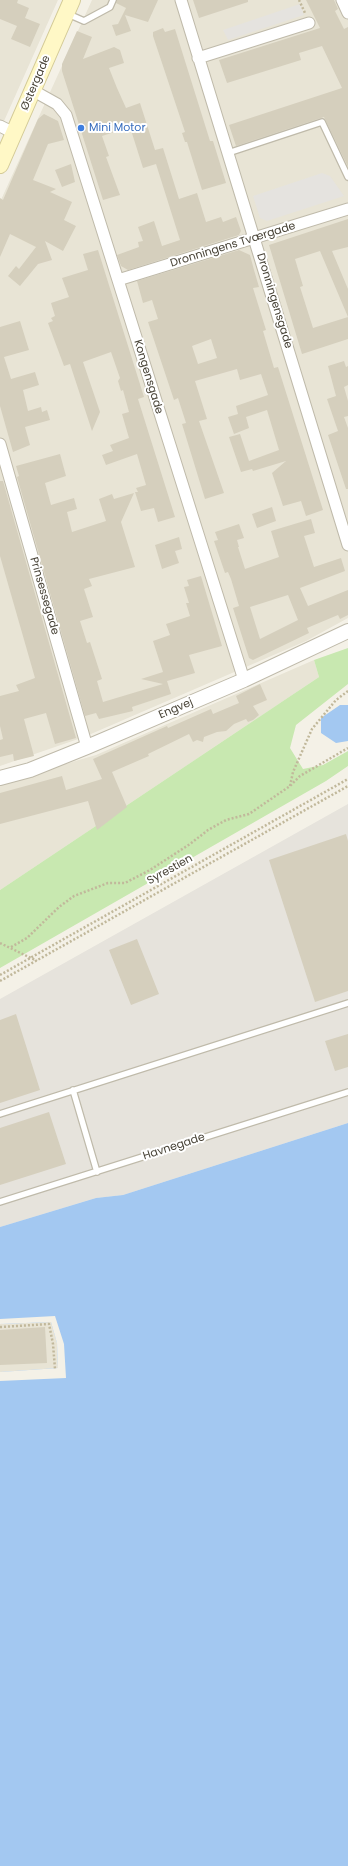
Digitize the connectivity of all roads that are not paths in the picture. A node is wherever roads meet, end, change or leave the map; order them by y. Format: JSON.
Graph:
{"nodes":[{"id":1,"x":113,"y":0,"type":"edge"},
{"id":2,"x":181,"y":0,"type":"edge"},
{"id":3,"x":342,"y":0,"type":"edge"},
{"id":4,"x":69,"y":7,"type":"edge"},
{"id":5,"x":348,"y":13,"type":"edge"},
{"id":6,"x":309,"y":23,"type":"dead end"},
{"id":7,"x":198,"y":58,"type":"junction"},
{"id":8,"x":32,"y":90,"type":"junction"},
{"id":9,"x":0,"y":126,"type":"edge"},
{"id":10,"x":14,"y":133,"type":"junction"},
{"id":11,"x":228,"y":153,"type":"junction"},
{"id":12,"x":0,"y":165,"type":"edge"},
{"id":13,"x":348,"y":177,"type":"edge"},
{"id":14,"x":348,"y":209,"type":"edge"},
{"id":15,"x":254,"y":239,"type":"junction"},
{"id":16,"x":118,"y":280,"type":"junction"},
{"id":17,"x":0,"y":444,"type":"edge"},
{"id":18,"x":348,"y":545,"type":"edge"},
{"id":19,"x":348,"y":631,"type":"edge"},
{"id":20,"x":244,"y":680,"type":"junction"},
{"id":21,"x":87,"y":747,"type":"junction"},
{"id":22,"x":0,"y":778,"type":"edge"},
{"id":23,"x":348,"y":1003,"type":"edge"},
{"id":24,"x":73,"y":1090,"type":"junction"},
{"id":25,"x":348,"y":1092,"type":"edge"},
{"id":26,"x":0,"y":1114,"type":"edge"},
{"id":27,"x":98,"y":1172,"type":"junction"},
{"id":28,"x":0,"y":1202,"type":"edge"}],
"edges":[{"from":1,"to":4,"type":"lane"},
{"from":2,"to":7,"type":"street","name":"Dronningensgade"},
{"from":3,"to":5,"type":"street"},
{"from":4,"to":8,"type":"main road","name":"Østergade"},
{"from":6,"to":7,"type":"street"},
{"from":7,"to":11,"type":"street","name":"Dronningensgade"},
{"from":8,"to":10,"type":"main road","name":"Østergade"},
{"from":8,"to":16,"type":"street","name":"Kongensgade"},
{"from":9,"to":10,"type":"street"},
{"from":10,"to":12,"type":"main road","name":"Østergade"},
{"from":11,"to":13,"type":"lane"},
{"from":11,"to":15,"type":"street","name":"Dronningensgade"},
{"from":14,"to":15,"type":"street","name":"Dronningens Tværgade"},
{"from":15,"to":16,"type":"street","name":"Dronningens Tværgade"},
{"from":15,"to":18,"type":"street","name":"Dronningensgade"},
{"from":16,"to":20,"type":"street","name":"Kongensgade"},
{"from":17,"to":21,"type":"street","name":"Prinsessegade"},
{"from":19,"to":20,"type":"street","name":"Engvej"},
{"from":20,"to":21,"type":"street","name":"Engvej"},
{"from":21,"to":22,"type":"street","name":"Engvej"},
{"from":23,"to":24,"type":"lane"},
{"from":24,"to":26,"type":"lane"},
{"from":24,"to":27,"type":"lane"},
{"from":25,"to":27,"type":"lane","name":"Havnegade"},
{"from":27,"to":28,"type":"lane","name":"Havnegade"}]}
